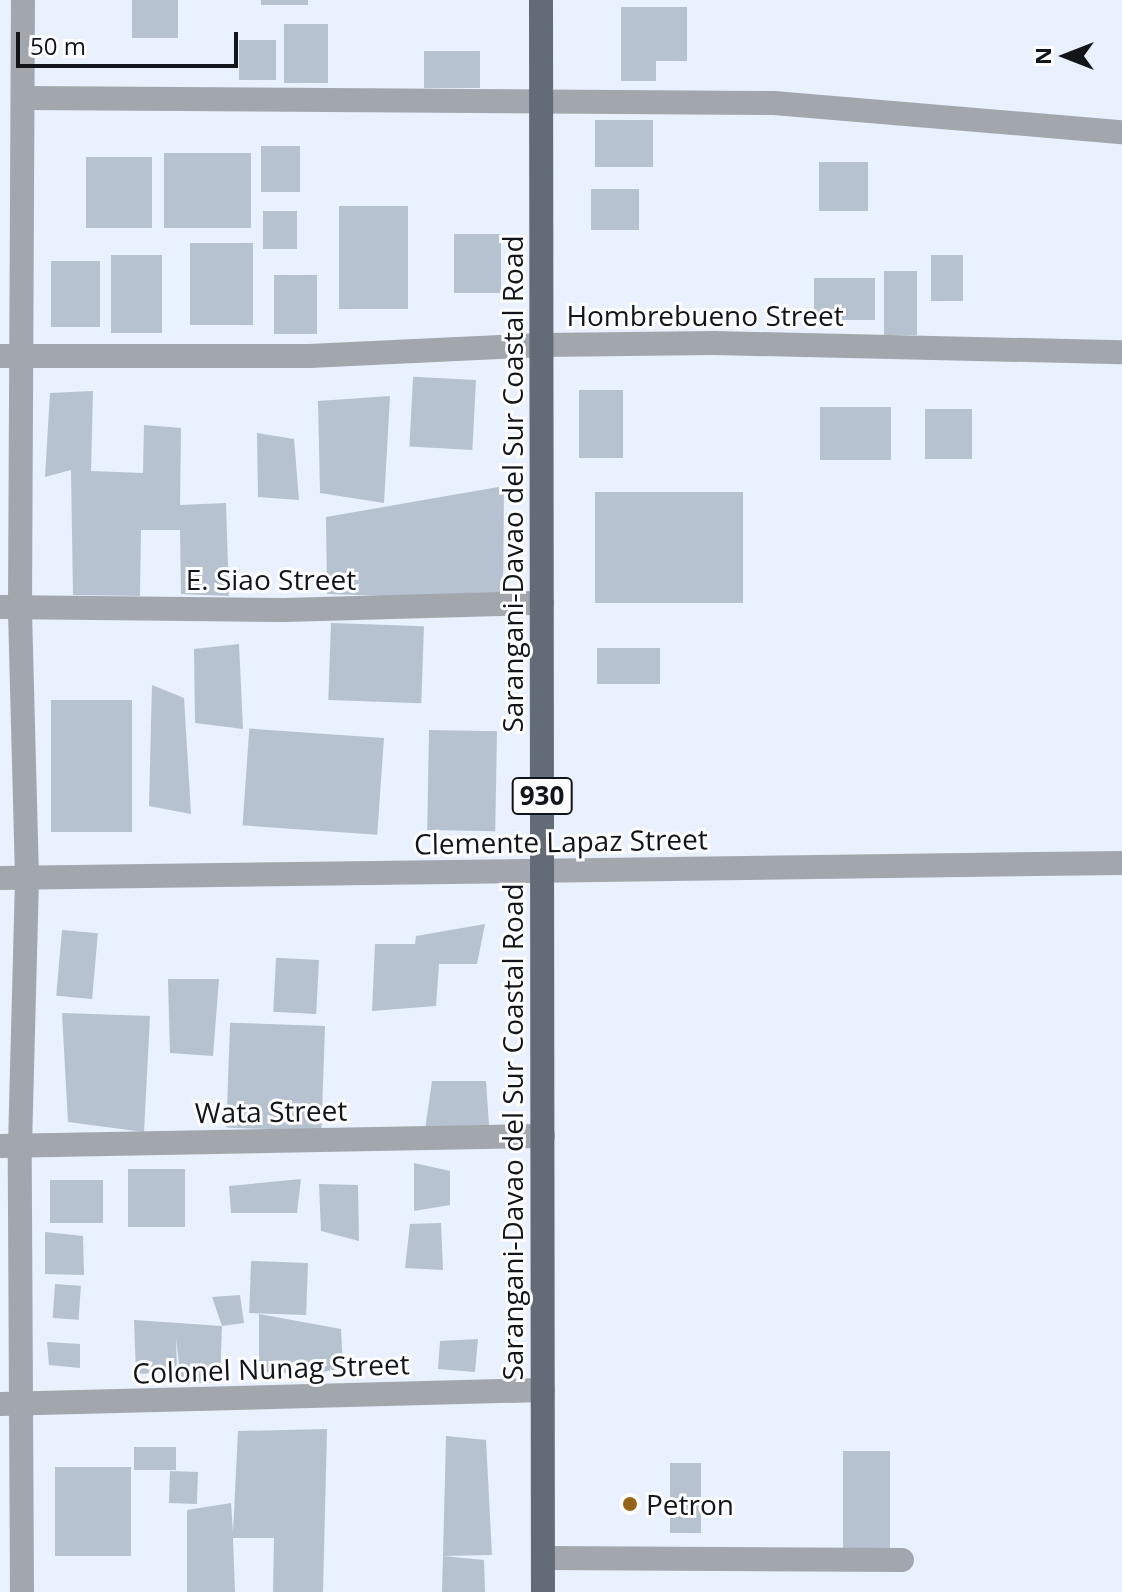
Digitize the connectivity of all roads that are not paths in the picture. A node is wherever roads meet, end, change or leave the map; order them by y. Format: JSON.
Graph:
{"nodes":[{"id":1,"x":23,"y":0,"type":"edge"},
{"id":2,"x":541,"y":0,"type":"edge"},
{"id":3,"x":23,"y":98,"type":"junction"},
{"id":4,"x":541,"y":100,"type":"junction"},
{"id":5,"x":1122,"y":132,"type":"edge"},
{"id":6,"x":542,"y":345,"type":"junction"},
{"id":7,"x":1122,"y":352,"type":"edge"},
{"id":8,"x":11,"y":356,"type":"edge"},
{"id":9,"x":542,"y":603,"type":"junction"},
{"id":10,"x":10,"y":607,"type":"edge"},
{"id":11,"x":1122,"y":863,"type":"edge"},
{"id":12,"x":542,"y":872,"type":"junction"},
{"id":13,"x":0,"y":878,"type":"edge"},
{"id":14,"x":27,"y":878,"type":"junction"},
{"id":15,"x":543,"y":1136,"type":"junction"},
{"id":16,"x":10,"y":1146,"type":"edge"},
{"id":17,"x":543,"y":1390,"type":"junction"},
{"id":18,"x":10,"y":1404,"type":"edge"},
{"id":19,"x":543,"y":1558,"type":"junction"},
{"id":20,"x":902,"y":1560,"type":"dead end"},
{"id":21,"x":22,"y":1592,"type":"edge"},
{"id":22,"x":543,"y":1592,"type":"edge"}],
"edges":[{"from":1,"to":3,"type":"street"},
{"from":2,"to":4,"type":"main road","name":"Sarangani-Davao del Sur Coastal Road","number":"930"},
{"from":3,"to":4,"type":"street"},
{"from":3,"to":8,"type":"street"},
{"from":4,"to":5,"type":"street"},
{"from":4,"to":6,"type":"main road","name":"Sarangani-Davao del Sur Coastal Road","number":"930"},
{"from":6,"to":7,"type":"street","name":"Hombrebueno Street"},
{"from":6,"to":8,"type":"street","name":"Hombrebueno Street"},
{"from":6,"to":9,"type":"main road","name":"Sarangani-Davao del Sur Coastal Road","number":"930"},
{"from":8,"to":10,"type":"street"},
{"from":9,"to":10,"type":"street","name":"E. Siao Street"},
{"from":9,"to":12,"type":"main road","name":"Sarangani-Davao del Sur Coastal Road","number":"930"},
{"from":10,"to":14,"type":"street"},
{"from":11,"to":12,"type":"street","name":"Clemente Lapaz Street"},
{"from":12,"to":14,"type":"street","name":"Clemente Lapaz Street"},
{"from":12,"to":15,"type":"main road","name":"Sarangani-Davao del Sur Coastal Road","number":"930"},
{"from":13,"to":14,"type":"street","name":"Clemente Lapaz Street"},
{"from":14,"to":16,"type":"street"},
{"from":15,"to":16,"type":"street","name":"Wata Street"},
{"from":15,"to":17,"type":"main road","name":"Sarangani-Davao del Sur Coastal Road","number":"930"},
{"from":16,"to":18,"type":"street"},
{"from":17,"to":18,"type":"street","name":"Colonel Nunag Street"},
{"from":17,"to":19,"type":"main road","name":"Sarangani-Davao del Sur Coastal Road","number":"930"},
{"from":18,"to":21,"type":"street"},
{"from":19,"to":20,"type":"street"},
{"from":19,"to":22,"type":"main road","name":"Sarangani-Davao del Sur Coastal Road","number":"930"}]}
